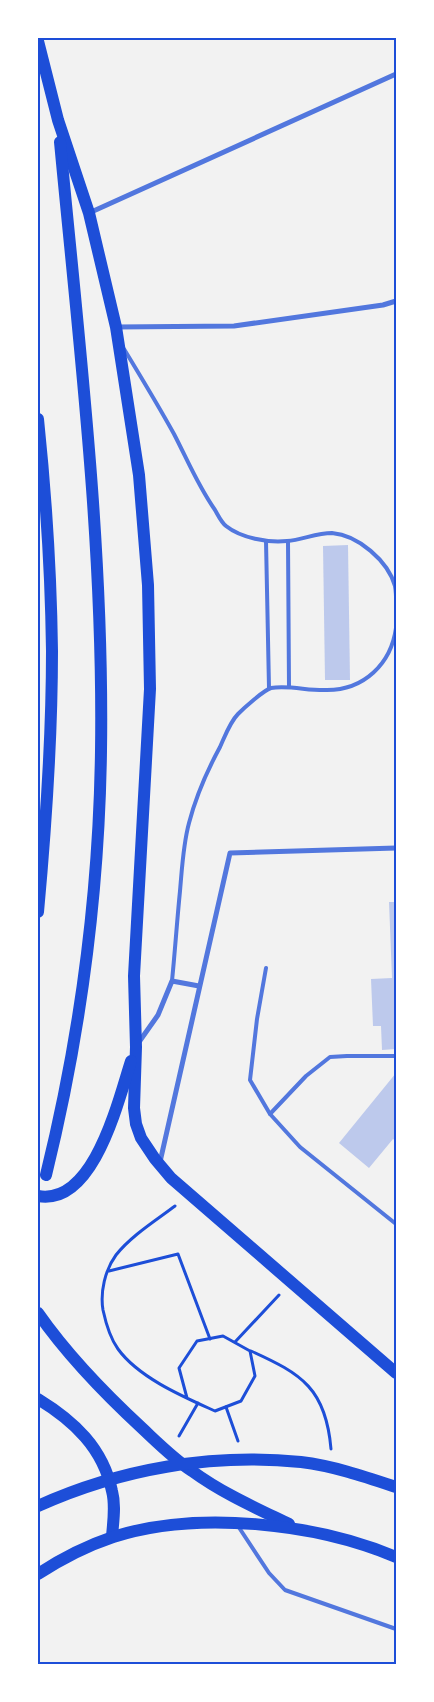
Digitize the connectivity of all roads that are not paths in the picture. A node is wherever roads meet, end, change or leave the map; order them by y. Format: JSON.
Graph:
{"nodes":[{"id":1,"x":38,"y":41,"type":"edge"},
{"id":2,"x":396,"y":74,"type":"edge"},
{"id":3,"x":58,"y":120,"type":"junction"},
{"id":4,"x":89,"y":213,"type":"junction"},
{"id":5,"x":396,"y":301,"type":"edge"},
{"id":6,"x":383,"y":305,"type":"junction"},
{"id":7,"x":396,"y":306,"type":"edge"},
{"id":8,"x":117,"y":332,"type":"junction"},
{"id":9,"x":38,"y":419,"type":"edge"},
{"id":10,"x":266,"y":541,"type":"junction"},
{"id":11,"x":288,"y":541,"type":"junction"},
{"id":12,"x":396,"y":620,"type":"edge"},
{"id":13,"x":396,"y":628,"type":"edge"},
{"id":14,"x":289,"y":687,"type":"junction"},
{"id":15,"x":269,"y":688,"type":"junction"},
{"id":16,"x":396,"y":848,"type":"edge"},
{"id":17,"x":38,"y":912,"type":"edge"},
{"id":18,"x":266,"y":968,"type":"dead end"},
{"id":19,"x":172,"y":982,"type":"junction"},
{"id":20,"x":199,"y":986,"type":"junction"},
{"id":21,"x":136,"y":1047,"type":"junction"},
{"id":22,"x":396,"y":1056,"type":"edge"},
{"id":23,"x":270,"y":1114,"type":"junction"},
{"id":24,"x":160,"y":1164,"type":"junction"},
{"id":25,"x":46,"y":1175,"type":"dead end"},
{"id":26,"x":38,"y":1196,"type":"edge"},
{"id":27,"x":396,"y":1224,"type":"edge"},
{"id":28,"x":38,"y":1313,"type":"edge"},
{"id":29,"x":396,"y":1373,"type":"edge"},
{"id":30,"x":38,"y":1399,"type":"edge"},
{"id":31,"x":396,"y":1488,"type":"edge"},
{"id":32,"x":38,"y":1506,"type":"edge"},
{"id":33,"x":236,"y":1523,"type":"junction"},
{"id":34,"x":305,"y":1531,"type":"junction"},
{"id":35,"x":112,"y":1537,"type":"junction"},
{"id":36,"x":396,"y":1557,"type":"edge"},
{"id":37,"x":38,"y":1574,"type":"edge"},
{"id":38,"x":396,"y":1628,"type":"edge"}],
"edges":[{"from":1,"to":3,"type":"main road"},
{"from":2,"to":4,"type":"street"},
{"from":3,"to":4,"type":"main road"},
{"from":3,"to":25,"type":"main road"},
{"from":4,"to":8,"type":"main road"},
{"from":5,"to":6,"type":"street"},
{"from":6,"to":7,"type":"street"},
{"from":6,"to":8,"type":"street"},
{"from":8,"to":10,"type":"lane"},
{"from":8,"to":21,"type":"main road"},
{"from":9,"to":17,"type":"main road"},
{"from":10,"to":11,"type":"lane"},
{"from":10,"to":15,"type":"lane"},
{"from":11,"to":12,"type":"lane"},
{"from":11,"to":14,"type":"lane"},
{"from":13,"to":14,"type":"lane"},
{"from":14,"to":15,"type":"lane"},
{"from":15,"to":19,"type":"lane"},
{"from":16,"to":20,"type":"street"},
{"from":18,"to":23,"type":"lane"},
{"from":19,"to":20,"type":"street"},
{"from":19,"to":21,"type":"street"},
{"from":20,"to":24,"type":"street"},
{"from":21,"to":24,"type":"main road"},
{"from":21,"to":26,"type":"main road"},
{"from":22,"to":23,"type":"lane"},
{"from":23,"to":27,"type":"lane"},
{"from":24,"to":29,"type":"main road"},
{"from":28,"to":34,"type":"main road"},
{"from":30,"to":35,"type":"main road"},
{"from":31,"to":32,"type":"main road"},
{"from":33,"to":34,"type":"main road"},
{"from":33,"to":35,"type":"main road"},
{"from":33,"to":38,"type":"lane"},
{"from":34,"to":36,"type":"main road"},
{"from":35,"to":37,"type":"main road"}]}
